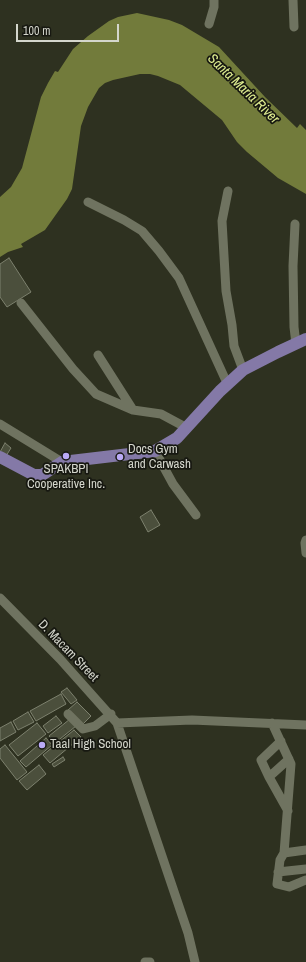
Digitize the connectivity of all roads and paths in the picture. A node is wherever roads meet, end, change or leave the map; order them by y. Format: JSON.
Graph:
{"nodes":[{"id":1,"x":214,"y":0,"type":"edge"},
{"id":2,"x":293,"y":0,"type":"edge"},
{"id":3,"x":209,"y":24,"type":"dead end"},
{"id":4,"x":294,"y":27,"type":"dead end"},
{"id":5,"x":228,"y":191,"type":"dead end"},
{"id":6,"x":88,"y":202,"type":"dead end"},
{"id":7,"x":294,"y":224,"type":"dead end"},
{"id":8,"x":21,"y":303,"type":"dead end"},
{"id":9,"x":301,"y":341,"type":"edge"},
{"id":10,"x":98,"y":355,"type":"dead end"},
{"id":11,"x":243,"y":370,"type":"junction"},
{"id":12,"x":227,"y":383,"type":"junction"},
{"id":13,"x":134,"y":410,"type":"junction"},
{"id":14,"x":0,"y":424,"type":"edge"},
{"id":15,"x":186,"y":428,"type":"junction"},
{"id":16,"x":155,"y":451,"type":"junction"},
{"id":17,"x":0,"y":457,"type":"edge"},
{"id":18,"x":62,"y":462,"type":"junction"},
{"id":19,"x":196,"y":515,"type":"dead end"},
{"id":20,"x":306,"y":540,"type":"edge"},
{"id":21,"x":306,"y":553,"type":"edge"},
{"id":22,"x":0,"y":598,"type":"edge"},
{"id":23,"x":68,"y":714,"type":"dead end"},
{"id":24,"x":111,"y":714,"type":"junction"},
{"id":25,"x":117,"y":722,"type":"junction"},
{"id":26,"x":272,"y":723,"type":"junction"},
{"id":27,"x":306,"y":724,"type":"edge"},
{"id":28,"x":281,"y":741,"type":"junction"},
{"id":29,"x":289,"y":760,"type":"junction"},
{"id":30,"x":269,"y":777,"type":"junction"},
{"id":31,"x":288,"y":812,"type":"junction"},
{"id":32,"x":306,"y":850,"type":"edge"},
{"id":33,"x":284,"y":853,"type":"junction"},
{"id":34,"x":306,"y":869,"type":"edge"},
{"id":35,"x":278,"y":872,"type":"junction"},
{"id":36,"x":306,"y":880,"type":"edge"},
{"id":37,"x":145,"y":962,"type":"edge"},
{"id":38,"x":150,"y":962,"type":"edge"},
{"id":39,"x":195,"y":962,"type":"edge"}],
"edges":[{"from":1,"to":3,"type":"street"},
{"from":2,"to":4,"type":"street"},
{"from":5,"to":11,"type":"street"},
{"from":6,"to":12,"type":"street"},
{"from":7,"to":9,"type":"street"},
{"from":8,"to":13,"type":"street"},
{"from":9,"to":11,"type":"main road"},
{"from":10,"to":13,"type":"street"},
{"from":11,"to":12,"type":"main road"},
{"from":12,"to":15,"type":"main road"},
{"from":13,"to":15,"type":"street"},
{"from":14,"to":18,"type":"street"},
{"from":15,"to":16,"type":"main road"},
{"from":16,"to":18,"type":"main road"},
{"from":16,"to":19,"type":"street"},
{"from":17,"to":18,"type":"main road"},
{"from":20,"to":21,"type":"street"},
{"from":22,"to":24,"type":"street","name":"D. Macam Street"},
{"from":23,"to":24,"type":"street"},
{"from":24,"to":25,"type":"street","name":"D. Macam Street"},
{"from":25,"to":26,"type":"street"},
{"from":25,"to":39,"type":"street","name":"D. Macam Street"},
{"from":26,"to":27,"type":"street"},
{"from":26,"to":28,"type":"street"},
{"from":28,"to":29,"type":"street"},
{"from":28,"to":30,"type":"street"},
{"from":29,"to":30,"type":"street"},
{"from":29,"to":31,"type":"street"},
{"from":30,"to":31,"type":"street"},
{"from":31,"to":33,"type":"street"},
{"from":32,"to":33,"type":"street"},
{"from":33,"to":35,"type":"street"},
{"from":34,"to":35,"type":"street"},
{"from":35,"to":36,"type":"street"},
{"from":37,"to":38,"type":"street"}]}
